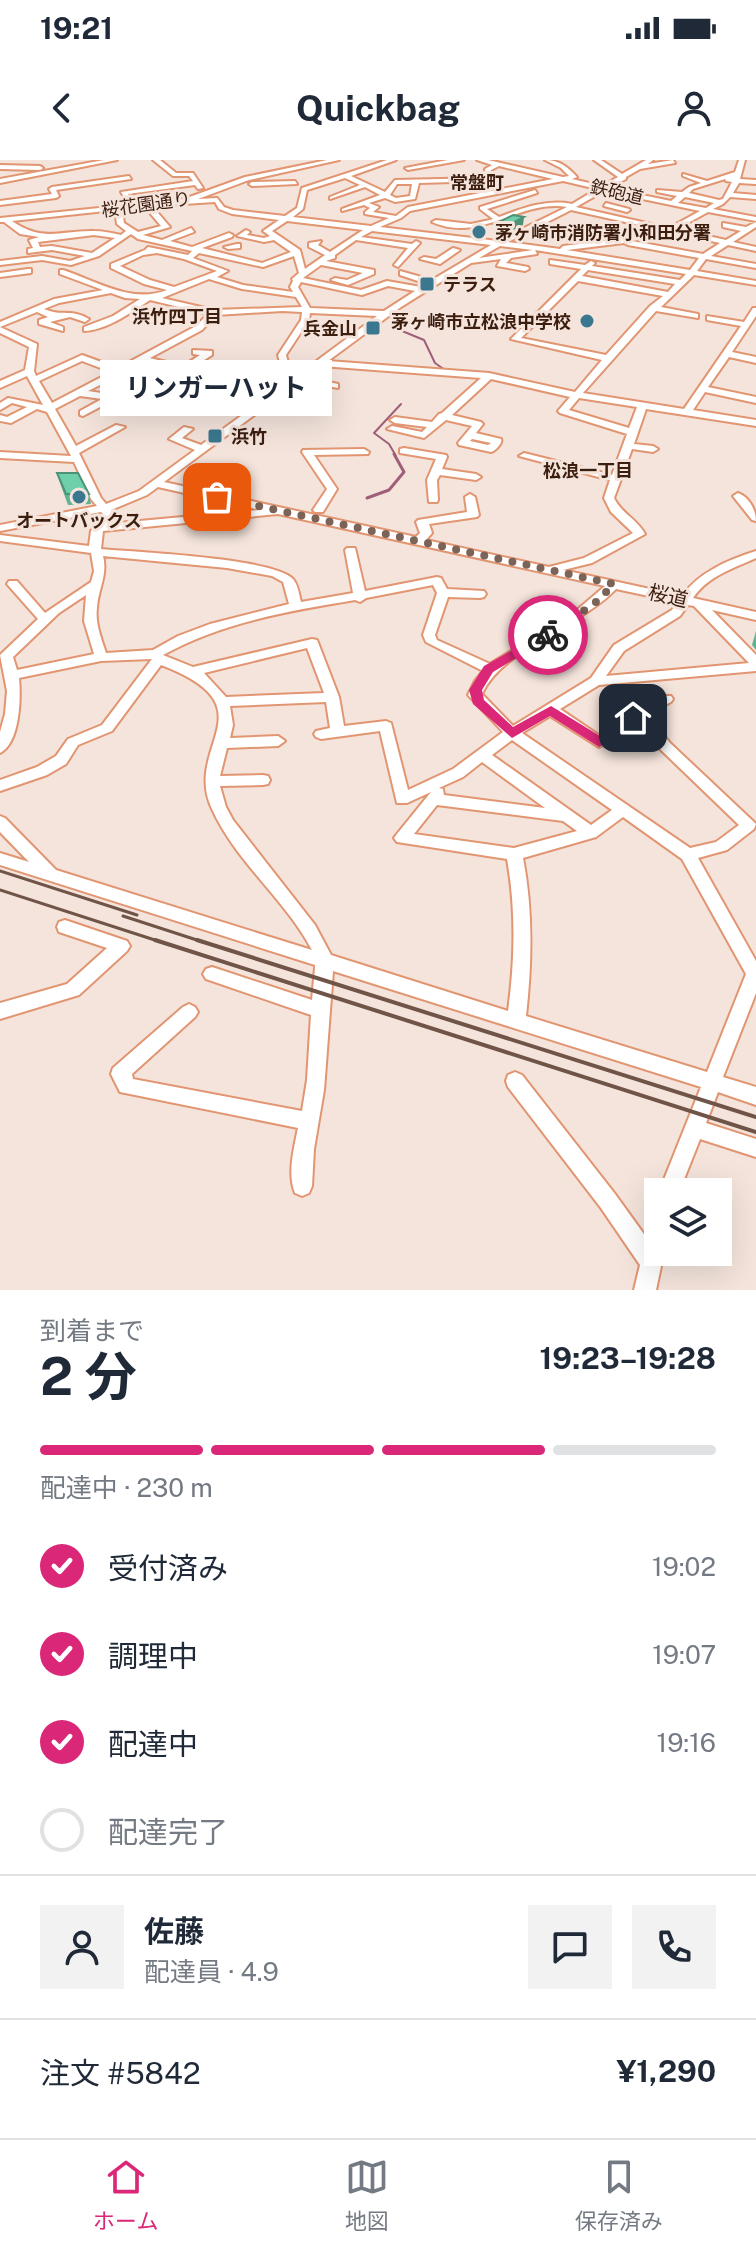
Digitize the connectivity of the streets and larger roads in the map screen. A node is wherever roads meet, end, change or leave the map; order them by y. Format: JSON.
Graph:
{"nodes":[{"id":1,"x":114,"y":160,"type":"edge"},
{"id":2,"x":156,"y":160,"type":"edge"},
{"id":3,"x":336,"y":160,"type":"edge"},
{"id":4,"x":393,"y":160,"type":"edge"},
{"id":5,"x":461,"y":160,"type":"edge"},
{"id":6,"x":480,"y":160,"type":"edge"},
{"id":7,"x":563,"y":160,"type":"edge"},
{"id":8,"x":597,"y":160,"type":"edge"},
{"id":9,"x":650,"y":160,"type":"edge"},
{"id":10,"x":742,"y":160,"type":"edge"},
{"id":11,"x":549,"y":161,"type":"edge"},
{"id":12,"x":440,"y":162,"type":"edge"},
{"id":13,"x":673,"y":162,"type":"edge"},
{"id":14,"x":10,"y":163,"type":"edge"},
{"id":15,"x":498,"y":164,"type":"junction"},
{"id":16,"x":660,"y":165,"type":"junction"},
{"id":17,"x":0,"y":167,"type":"edge"},
{"id":18,"x":641,"y":167,"type":"junction"},
{"id":19,"x":408,"y":168,"type":"dead end"},
{"id":20,"x":53,"y":170,"type":"junction"},
{"id":21,"x":677,"y":170,"type":"dead end"},
{"id":22,"x":240,"y":171,"type":"dead end"},
{"id":23,"x":685,"y":175,"type":"dead end"},
{"id":24,"x":347,"y":176,"type":"junction"},
{"id":25,"x":737,"y":177,"type":"junction"},
{"id":26,"x":129,"y":178,"type":"dead end"},
{"id":27,"x":247,"y":178,"type":"junction"},
{"id":28,"x":624,"y":178,"type":"junction"},
{"id":29,"x":565,"y":180,"type":"junction"},
{"id":30,"x":0,"y":181,"type":"edge"},
{"id":31,"x":465,"y":181,"type":"junction"},
{"id":32,"x":416,"y":182,"type":"junction"},
{"id":33,"x":756,"y":182,"type":"edge"},
{"id":34,"x":196,"y":183,"type":"junction"},
{"id":35,"x":295,"y":183,"type":"dead end"},
{"id":36,"x":708,"y":183,"type":"junction"},
{"id":37,"x":80,"y":184,"type":"junction"},
{"id":38,"x":228,"y":185,"type":"junction"},
{"id":39,"x":365,"y":185,"type":"junction"},
{"id":40,"x":600,"y":188,"type":"junction"},
{"id":41,"x":691,"y":188,"type":"junction"},
{"id":42,"x":545,"y":191,"type":"dead end"},
{"id":43,"x":659,"y":191,"type":"dead end"},
{"id":44,"x":205,"y":194,"type":"junction"},
{"id":45,"x":385,"y":195,"type":"junction"},
{"id":46,"x":683,"y":195,"type":"junction"},
{"id":47,"x":729,"y":195,"type":"junction"},
{"id":48,"x":524,"y":196,"type":"junction"},
{"id":49,"x":459,"y":197,"type":"junction"},
{"id":50,"x":756,"y":197,"type":"edge"},
{"id":51,"x":332,"y":198,"type":"dead end"},
{"id":52,"x":652,"y":200,"type":"junction"},
{"id":53,"x":188,"y":201,"type":"junction"},
{"id":54,"x":0,"y":203,"type":"edge"},
{"id":55,"x":721,"y":203,"type":"junction"},
{"id":56,"x":359,"y":204,"type":"junction"},
{"id":57,"x":672,"y":204,"type":"junction"},
{"id":58,"x":60,"y":205,"type":"dead end"},
{"id":59,"x":147,"y":205,"type":"junction"},
{"id":60,"x":545,"y":205,"type":"junction"},
{"id":61,"x":606,"y":205,"type":"dead end"},
{"id":62,"x":134,"y":207,"type":"junction"},
{"id":63,"x":572,"y":207,"type":"junction"},
{"id":64,"x":118,"y":209,"type":"junction"},
{"id":65,"x":344,"y":210,"type":"dead end"},
{"id":66,"x":627,"y":210,"type":"junction"},
{"id":67,"x":706,"y":211,"type":"junction"},
{"id":68,"x":66,"y":214,"type":"junction"},
{"id":69,"x":607,"y":216,"type":"junction"},
{"id":70,"x":399,"y":217,"type":"junction"},
{"id":71,"x":284,"y":218,"type":"junction"},
{"id":72,"x":496,"y":218,"type":"junction"},
{"id":73,"x":2,"y":220,"type":"edge"},
{"id":74,"x":436,"y":222,"type":"dead end"},
{"id":75,"x":756,"y":222,"type":"edge"},
{"id":76,"x":468,"y":225,"type":"junction"},
{"id":77,"x":726,"y":225,"type":"dead end"},
{"id":78,"x":372,"y":228,"type":"junction"},
{"id":79,"x":191,"y":230,"type":"dead end"},
{"id":80,"x":670,"y":230,"type":"junction"},
{"id":81,"x":747,"y":230,"type":"junction"},
{"id":82,"x":246,"y":232,"type":"dead end"},
{"id":83,"x":134,"y":233,"type":"junction"},
{"id":84,"x":212,"y":234,"type":"dead end"},
{"id":85,"x":425,"y":234,"type":"junction"},
{"id":86,"x":71,"y":236,"type":"junction"},
{"id":87,"x":122,"y":237,"type":"junction"},
{"id":88,"x":53,"y":238,"type":"junction"},
{"id":89,"x":272,"y":238,"type":"junction"},
{"id":90,"x":355,"y":238,"type":"junction"},
{"id":91,"x":461,"y":238,"type":"junction"},
{"id":92,"x":164,"y":241,"type":"junction"},
{"id":93,"x":622,"y":241,"type":"junction"},
{"id":94,"x":228,"y":242,"type":"junction"},
{"id":95,"x":318,"y":243,"type":"dead end"},
{"id":96,"x":502,"y":243,"type":"junction"},
{"id":97,"x":728,"y":243,"type":"junction"},
{"id":98,"x":108,"y":246,"type":"junction"},
{"id":99,"x":136,"y":246,"type":"dead end"},
{"id":100,"x":413,"y":246,"type":"junction"},
{"id":101,"x":197,"y":248,"type":"junction"},
{"id":102,"x":756,"y":249,"type":"edge"},
{"id":103,"x":38,"y":250,"type":"junction"},
{"id":104,"x":456,"y":250,"type":"dead end"},
{"id":105,"x":552,"y":250,"type":"junction"},
{"id":106,"x":157,"y":251,"type":"junction"},
{"id":107,"x":213,"y":252,"type":"junction"},
{"id":108,"x":297,"y":252,"type":"junction"},
{"id":109,"x":94,"y":255,"type":"junction"},
{"id":110,"x":6,"y":256,"type":"edge"},
{"id":111,"x":332,"y":256,"type":"junction"},
{"id":112,"x":508,"y":256,"type":"junction"},
{"id":113,"x":187,"y":257,"type":"junction"},
{"id":114,"x":445,"y":257,"type":"junction"},
{"id":115,"x":597,"y":257,"type":"junction"},
{"id":116,"x":704,"y":257,"type":"junction"},
{"id":117,"x":424,"y":259,"type":"dead end"},
{"id":118,"x":467,"y":262,"type":"junction"},
{"id":119,"x":553,"y":262,"type":"dead end"},
{"id":120,"x":0,"y":263,"type":"edge"},
{"id":121,"x":323,"y":263,"type":"junction"},
{"id":122,"x":756,"y":266,"type":"edge"},
{"id":123,"x":587,"y":268,"type":"junction"},
{"id":124,"x":525,"y":269,"type":"dead end"},
{"id":125,"x":28,"y":271,"type":"dead end"},
{"id":126,"x":693,"y":271,"type":"junction"},
{"id":127,"x":63,"y":272,"type":"dead end"},
{"id":128,"x":0,"y":275,"type":"edge"},
{"id":129,"x":300,"y":276,"type":"junction"},
{"id":130,"x":210,"y":277,"type":"junction"},
{"id":131,"x":577,"y":278,"type":"junction"},
{"id":132,"x":433,"y":283,"type":"junction"},
{"id":133,"x":681,"y":283,"type":"junction"},
{"id":134,"x":756,"y":283,"type":"edge"},
{"id":135,"x":175,"y":290,"type":"junction"},
{"id":136,"x":422,"y":290,"type":"junction"},
{"id":137,"x":111,"y":291,"type":"junction"},
{"id":138,"x":668,"y":294,"type":"junction"},
{"id":139,"x":298,"y":295,"type":"junction"},
{"id":140,"x":151,"y":297,"type":"junction"},
{"id":141,"x":653,"y":308,"type":"junction"},
{"id":142,"x":307,"y":309,"type":"junction"},
{"id":143,"x":38,"y":310,"type":"junction"},
{"id":144,"x":214,"y":313,"type":"junction"},
{"id":145,"x":385,"y":314,"type":"junction"},
{"id":146,"x":695,"y":316,"type":"dead end"},
{"id":147,"x":56,"y":317,"type":"junction"},
{"id":148,"x":710,"y":318,"type":"dead end"},
{"id":149,"x":750,"y":321,"type":"edge"},
{"id":150,"x":0,"y":328,"type":"edge"},
{"id":151,"x":60,"y":329,"type":"dead end"},
{"id":152,"x":756,"y":335,"type":"edge"},
{"id":153,"x":729,"y":350,"type":"junction"},
{"id":154,"x":756,"y":350,"type":"edge"},
{"id":155,"x":196,"y":352,"type":"dead end"},
{"id":156,"x":144,"y":359,"type":"junction"},
{"id":157,"x":611,"y":359,"type":"junction"},
{"id":158,"x":756,"y":360,"type":"edge"},
{"id":159,"x":319,"y":363,"type":"junction"},
{"id":160,"x":118,"y":373,"type":"junction"},
{"id":161,"x":0,"y":375,"type":"edge"},
{"id":162,"x":32,"y":375,"type":"junction"},
{"id":163,"x":301,"y":376,"type":"junction"},
{"id":164,"x":489,"y":376,"type":"junction"},
{"id":165,"x":12,"y":379,"type":"junction"},
{"id":166,"x":100,"y":382,"type":"junction"},
{"id":167,"x":0,"y":385,"type":"edge"},
{"id":168,"x":335,"y":386,"type":"dead end"},
{"id":169,"x":703,"y":389,"type":"junction"},
{"id":170,"x":80,"y":393,"type":"junction"},
{"id":171,"x":576,"y":395,"type":"junction"},
{"id":172,"x":756,"y":400,"type":"edge"},
{"id":173,"x":35,"y":406,"type":"junction"},
{"id":174,"x":642,"y":406,"type":"junction"},
{"id":175,"x":0,"y":407,"type":"edge"},
{"id":176,"x":51,"y":408,"type":"junction"},
{"id":177,"x":687,"y":412,"type":"junction"},
{"id":178,"x":442,"y":416,"type":"junction"},
{"id":179,"x":0,"y":418,"type":"edge"},
{"id":180,"x":756,"y":423,"type":"edge"},
{"id":181,"x":173,"y":424,"type":"dead end"},
{"id":182,"x":431,"y":425,"type":"junction"},
{"id":183,"x":120,"y":427,"type":"dead end"},
{"id":184,"x":632,"y":432,"type":"junction"},
{"id":185,"x":469,"y":435,"type":"dead end"},
{"id":186,"x":628,"y":446,"type":"junction"},
{"id":187,"x":203,"y":449,"type":"junction"},
{"id":188,"x":653,"y":449,"type":"dead end"},
{"id":189,"x":404,"y":451,"type":"dead end"},
{"id":190,"x":364,"y":452,"type":"dead end"},
{"id":191,"x":0,"y":455,"type":"edge"},
{"id":192,"x":75,"y":456,"type":"junction"},
{"id":193,"x":524,"y":456,"type":"dead end"},
{"id":194,"x":436,"y":471,"type":"junction"},
{"id":195,"x":476,"y":477,"type":"dead end"},
{"id":196,"x":617,"y":479,"type":"junction"},
{"id":197,"x":158,"y":484,"type":"junction"},
{"id":198,"x":738,"y":496,"type":"dead end"},
{"id":199,"x":470,"y":497,"type":"dead end"},
{"id":200,"x":433,"y":500,"type":"dead end"},
{"id":201,"x":106,"y":508,"type":"junction"},
{"id":202,"x":319,"y":510,"type":"dead end"},
{"id":203,"x":278,"y":511,"type":"junction"},
{"id":204,"x":756,"y":518,"type":"edge"},
{"id":205,"x":0,"y":528,"type":"edge"},
{"id":206,"x":99,"y":528,"type":"junction"},
{"id":207,"x":419,"y":541,"type":"junction"},
{"id":208,"x":2,"y":542,"type":"edge"},
{"id":209,"x":351,"y":550,"type":"dead end"},
{"id":210,"x":95,"y":551,"type":"junction"},
{"id":211,"x":756,"y":554,"type":"edge"},
{"id":212,"x":550,"y":570,"type":"junction"},
{"id":213,"x":13,"y":584,"type":"dead end"},
{"id":214,"x":96,"y":584,"type":"junction"},
{"id":215,"x":614,"y":584,"type":"junction"},
{"id":216,"x":443,"y":593,"type":"junction"},
{"id":217,"x":480,"y":594,"type":"dead end"},
{"id":218,"x":360,"y":598,"type":"junction"},
{"id":219,"x":692,"y":601,"type":"junction"},
{"id":220,"x":296,"y":608,"type":"junction"},
{"id":221,"x":756,"y":616,"type":"edge"},
{"id":222,"x":44,"y":619,"type":"junction"},
{"id":223,"x":101,"y":657,"type":"junction"},
{"id":224,"x":157,"y":657,"type":"junction"},
{"id":225,"x":3,"y":658,"type":"edge"},
{"id":226,"x":756,"y":665,"type":"edge"},
{"id":227,"x":489,"y":669,"type":"junction"},
{"id":228,"x":190,"y":672,"type":"junction"},
{"id":229,"x":13,"y":675,"type":"junction"},
{"id":230,"x":596,"y":681,"type":"junction"},
{"id":231,"x":332,"y":697,"type":"junction"},
{"id":232,"x":666,"y":699,"type":"dead end"},
{"id":233,"x":225,"y":702,"type":"junction"},
{"id":234,"x":551,"y":710,"type":"junction"},
{"id":235,"x":635,"y":724,"type":"junction"},
{"id":236,"x":338,"y":731,"type":"junction"},
{"id":237,"x":512,"y":733,"type":"junction"},
{"id":238,"x":321,"y":734,"type":"dead end"},
{"id":239,"x":278,"y":741,"type":"dead end"},
{"id":240,"x":220,"y":743,"type":"junction"},
{"id":241,"x":0,"y":748,"type":"edge"},
{"id":242,"x":482,"y":755,"type":"junction"},
{"id":243,"x":458,"y":773,"type":"junction"},
{"id":244,"x":263,"y":780,"type":"dead end"},
{"id":245,"x":213,"y":781,"type":"junction"},
{"id":246,"x":0,"y":786,"type":"edge"},
{"id":247,"x":432,"y":799,"type":"junction"},
{"id":248,"x":622,"y":810,"type":"junction"},
{"id":249,"x":567,"y":816,"type":"junction"},
{"id":250,"x":0,"y":822,"type":"edge"},
{"id":251,"x":591,"y":833,"type":"junction"},
{"id":252,"x":514,"y":854,"type":"junction"},
{"id":253,"x":688,"y":855,"type":"junction"},
{"id":254,"x":0,"y":859,"type":"edge"},
{"id":255,"x":52,"y":876,"type":"junction"},
{"id":256,"x":65,"y":927,"type":"dead end"},
{"id":257,"x":324,"y":960,"type":"junction"},
{"id":258,"x":755,"y":972,"type":"edge"},
{"id":259,"x":212,"y":974,"type":"dead end"},
{"id":260,"x":320,"y":1010,"type":"junction"},
{"id":261,"x":0,"y":1011,"type":"edge"},
{"id":262,"x":189,"y":1012,"type":"dead end"},
{"id":263,"x":516,"y":1022,"type":"junction"},
{"id":264,"x":515,"y":1081,"type":"dead end"},
{"id":265,"x":712,"y":1081,"type":"junction"},
{"id":266,"x":755,"y":1095,"type":"edge"},
{"id":267,"x":307,"y":1121,"type":"junction"},
{"id":268,"x":693,"y":1128,"type":"junction"},
{"id":269,"x":756,"y":1148,"type":"edge"},
{"id":270,"x":674,"y":1178,"type":"edge"},
{"id":271,"x":302,"y":1186,"type":"dead end"},
{"id":272,"x":644,"y":1253,"type":"edge"},
{"id":273,"x":649,"y":1266,"type":"edge"},
{"id":274,"x":645,"y":1290,"type":"edge"}],
"edges":[{"from":1,"to":20,"type":"street"},
{"from":2,"to":34,"type":"street"},
{"from":3,"to":27,"type":"street","name":"桜花園通り"},
{"from":4,"to":24,"type":"street"},
{"from":5,"to":12,"type":"street"},
{"from":6,"to":15,"type":"street","name":"鉄砲道"},
{"from":7,"to":11,"type":"street"},
{"from":8,"to":28,"type":"street"},
{"from":9,"to":18,"type":"street"},
{"from":10,"to":25,"type":"street"},
{"from":11,"to":29,"type":"street"},
{"from":12,"to":19,"type":"street"},
{"from":13,"to":16,"type":"street"},
{"from":14,"to":17,"type":"street"},
{"from":14,"to":20,"type":"street"},
{"from":15,"to":29,"type":"street","name":"鉄砲道"},
{"from":15,"to":31,"type":"street"},
{"from":16,"to":18,"type":"street"},
{"from":16,"to":21,"type":"street"},
{"from":18,"to":28,"type":"street"},
{"from":20,"to":30,"type":"street"},
{"from":20,"to":37,"type":"street"},
{"from":22,"to":27,"type":"street"},
{"from":23,"to":36,"type":"street"},
{"from":24,"to":39,"type":"street"},
{"from":24,"to":71,"type":"street"},
{"from":25,"to":33,"type":"street"},
{"from":25,"to":36,"type":"street"},
{"from":25,"to":47,"type":"street"},
{"from":26,"to":37,"type":"street"},
{"from":27,"to":38,"type":"street","name":"桜花園通り"},
{"from":28,"to":40,"type":"street"},
{"from":29,"to":40,"type":"street","name":"鉄砲道"},
{"from":29,"to":49,"type":"street"},
{"from":31,"to":32,"type":"street"},
{"from":31,"to":49,"type":"street"},
{"from":32,"to":45,"type":"street"},
{"from":32,"to":45,"type":"street"},
{"from":34,"to":44,"type":"street"},
{"from":34,"to":62,"type":"street"},
{"from":35,"to":38,"type":"street"},
{"from":36,"to":41,"type":"street"},
{"from":37,"to":54,"type":"street"},
{"from":38,"to":44,"type":"street","name":"桜花園通り"},
{"from":39,"to":45,"type":"street"},
{"from":39,"to":51,"type":"street"},
{"from":40,"to":52,"type":"street","name":"鉄砲道"},
{"from":40,"to":63,"type":"street"},
{"from":41,"to":46,"type":"street"},
{"from":41,"to":47,"type":"street"},
{"from":42,"to":48,"type":"street"},
{"from":43,"to":46,"type":"street"},
{"from":44,"to":53,"type":"street","name":"桜花園通り"},
{"from":45,"to":56,"type":"street"},
{"from":46,"to":55,"type":"street"},
{"from":46,"to":57,"type":"street"},
{"from":47,"to":50,"type":"street"},
{"from":47,"to":55,"type":"street"},
{"from":48,"to":60,"type":"street"},
{"from":48,"to":72,"type":"street"},
{"from":49,"to":70,"type":"street"},
{"from":52,"to":57,"type":"street","name":"鉄砲道"},
{"from":52,"to":66,"type":"street"},
{"from":53,"to":59,"type":"street","name":"桜花園通り"},
{"from":53,"to":71,"type":"street"},
{"from":55,"to":67,"type":"street"},
{"from":56,"to":65,"type":"street"},
{"from":56,"to":70,"type":"street"},
{"from":57,"to":67,"type":"street","name":"鉄砲道"},
{"from":58,"to":68,"type":"street"},
{"from":59,"to":62,"type":"street","name":"桜花園通り"},
{"from":59,"to":83,"type":"street"},
{"from":60,"to":63,"type":"street"},
{"from":60,"to":72,"type":"street"},
{"from":61,"to":66,"type":"street"},
{"from":62,"to":64,"type":"street","name":"桜花園通り"},
{"from":63,"to":69,"type":"street"},
{"from":63,"to":96,"type":"street"},
{"from":64,"to":68,"type":"street","name":"桜花園通り"},
{"from":64,"to":83,"type":"street"},
{"from":66,"to":69,"type":"street"},
{"from":67,"to":75,"type":"street","name":"鉄砲道"},
{"from":67,"to":80,"type":"street"},
{"from":68,"to":73,"type":"street","name":"桜花園通り"},
{"from":69,"to":80,"type":"street"},
{"from":69,"to":93,"type":"street"},
{"from":70,"to":78,"type":"street"},
{"from":71,"to":78,"type":"street"},
{"from":71,"to":89,"type":"street"},
{"from":72,"to":76,"type":"street"},
{"from":73,"to":88,"type":"street"},
{"from":74,"to":76,"type":"street"},
{"from":75,"to":81,"type":"street"},
{"from":76,"to":91,"type":"street"},
{"from":77,"to":81,"type":"street"},
{"from":78,"to":85,"type":"street"},
{"from":78,"to":90,"type":"street"},
{"from":79,"to":92,"type":"street"},
{"from":80,"to":93,"type":"street"},
{"from":80,"to":97,"type":"street"},
{"from":81,"to":97,"type":"street"},
{"from":82,"to":89,"type":"street"},
{"from":83,"to":87,"type":"street"},
{"from":83,"to":92,"type":"street"},
{"from":84,"to":94,"type":"street"},
{"from":85,"to":91,"type":"street"},
{"from":85,"to":100,"type":"street"},
{"from":86,"to":87,"type":"street"},
{"from":86,"to":88,"type":"street"},
{"from":86,"to":98,"type":"street"},
{"from":87,"to":98,"type":"street"},
{"from":88,"to":103,"type":"street"},
{"from":89,"to":108,"type":"street"},
{"from":90,"to":100,"type":"street"},
{"from":90,"to":111,"type":"street"},
{"from":91,"to":96,"type":"street"},
{"from":92,"to":101,"type":"street"},
{"from":93,"to":105,"type":"street"},
{"from":93,"to":116,"type":"street"},
{"from":94,"to":101,"type":"street"},
{"from":94,"to":107,"type":"street"},
{"from":95,"to":111,"type":"street"},
{"from":96,"to":105,"type":"street"},
{"from":96,"to":118,"type":"street"},
{"from":97,"to":102,"type":"street"},
{"from":97,"to":116,"type":"street"},
{"from":98,"to":109,"type":"street"},
{"from":99,"to":106,"type":"street"},
{"from":100,"to":132,"type":"street"},
{"from":101,"to":107,"type":"street"},
{"from":101,"to":113,"type":"street"},
{"from":103,"to":109,"type":"street"},
{"from":103,"to":110,"type":"street"},
{"from":104,"to":114,"type":"street"},
{"from":105,"to":112,"type":"street"},
{"from":105,"to":115,"type":"street"},
{"from":106,"to":113,"type":"street"},
{"from":106,"to":135,"type":"street"},
{"from":107,"to":108,"type":"street"},
{"from":108,"to":129,"type":"street"},
{"from":109,"to":110,"type":"street"},
{"from":110,"to":120,"type":"street"},
{"from":111,"to":121,"type":"street"},
{"from":112,"to":118,"type":"street"},
{"from":112,"to":124,"type":"street"},
{"from":113,"to":130,"type":"street"},
{"from":114,"to":117,"type":"street"},
{"from":114,"to":118,"type":"street"},
{"from":115,"to":123,"type":"street"},
{"from":115,"to":126,"type":"street"},
{"from":116,"to":122,"type":"street"},
{"from":116,"to":126,"type":"street"},
{"from":118,"to":132,"type":"street"},
{"from":119,"to":123,"type":"street"},
{"from":121,"to":129,"type":"street"},
{"from":121,"to":129,"type":"street"},
{"from":123,"to":131,"type":"street"},
{"from":123,"to":133,"type":"street"},
{"from":125,"to":128,"type":"street"},
{"from":126,"to":133,"type":"street"},
{"from":126,"to":134,"type":"street"},
{"from":127,"to":137,"type":"street"},
{"from":129,"to":136,"type":"street"},
{"from":129,"to":139,"type":"street"},
{"from":130,"to":135,"type":"street"},
{"from":130,"to":139,"type":"street"},
{"from":131,"to":138,"type":"street"},
{"from":131,"to":157,"type":"street"},
{"from":132,"to":136,"type":"street"},
{"from":133,"to":138,"type":"street"},
{"from":135,"to":140,"type":"street"},
{"from":136,"to":145,"type":"street"},
{"from":137,"to":140,"type":"street"},
{"from":137,"to":143,"type":"street"},
{"from":138,"to":141,"type":"street"},
{"from":139,"to":142,"type":"street"},
{"from":140,"to":144,"type":"street"},
{"from":140,"to":147,"type":"street"},
{"from":141,"to":146,"type":"street"},
{"from":141,"to":157,"type":"street"},
{"from":142,"to":144,"type":"street"},
{"from":142,"to":145,"type":"street"},
{"from":142,"to":163,"type":"street"},
{"from":143,"to":147,"type":"street"},
{"from":143,"to":150,"type":"street"},
{"from":144,"to":156,"type":"street"},
{"from":145,"to":159,"type":"street"},
{"from":147,"to":151,"type":"street"},
{"from":148,"to":149,"type":"street"},
{"from":149,"to":152,"type":"street"},
{"from":149,"to":153,"type":"street"},
{"from":150,"to":162,"type":"street"},
{"from":153,"to":154,"type":"street"},
{"from":153,"to":158,"type":"street"},
{"from":153,"to":169,"type":"street"},
{"from":155,"to":156,"type":"street"},
{"from":156,"to":160,"type":"street"},
{"from":157,"to":171,"type":"street"},
{"from":159,"to":163,"type":"street"},
{"from":159,"to":164,"type":"street"},
{"from":160,"to":162,"type":"street"},
{"from":160,"to":166,"type":"street"},
{"from":160,"to":166,"type":"street"},
{"from":161,"to":165,"type":"street"},
{"from":162,"to":165,"type":"street"},
{"from":162,"to":176,"type":"street"},
{"from":163,"to":168,"type":"street"},
{"from":163,"to":187,"type":"street"},
{"from":164,"to":171,"type":"street"},
{"from":164,"to":178,"type":"street"},
{"from":165,"to":167,"type":"street"},
{"from":166,"to":170,"type":"street"},
{"from":169,"to":172,"type":"street"},
{"from":169,"to":177,"type":"street"},
{"from":170,"to":176,"type":"street"},
{"from":170,"to":176,"type":"street"},
{"from":171,"to":174,"type":"street"},
{"from":171,"to":184,"type":"street"},
{"from":173,"to":175,"type":"street"},
{"from":173,"to":176,"type":"street"},
{"from":173,"to":179,"type":"street"},
{"from":174,"to":177,"type":"street"},
{"from":174,"to":184,"type":"street"},
{"from":176,"to":192,"type":"street"},
{"from":177,"to":180,"type":"street"},
{"from":178,"to":182,"type":"street"},
{"from":178,"to":185,"type":"street"},
{"from":181,"to":187,"type":"street"},
{"from":182,"to":182,"type":"street"},
{"from":183,"to":192,"type":"street"},
{"from":184,"to":186,"type":"street"},
{"from":186,"to":188,"type":"street"},
{"from":186,"to":196,"type":"street"},
{"from":187,"to":197,"type":"street"},
{"from":189,"to":194,"type":"street"},
{"from":190,"to":202,"type":"street"},
{"from":191,"to":192,"type":"street"},
{"from":192,"to":201,"type":"street"},
{"from":193,"to":196,"type":"street"},
{"from":194,"to":195,"type":"street"},
{"from":194,"to":200,"type":"street"},
{"from":196,"to":212,"type":"street"},
{"from":197,"to":201,"type":"street"},
{"from":197,"to":203,"type":"street","name":"桜道"},
{"from":198,"to":204,"type":"street"},
{"from":199,"to":207,"type":"street"},
{"from":201,"to":205,"type":"street"},
{"from":201,"to":206,"type":"street"},
{"from":203,"to":206,"type":"street"},
{"from":203,"to":207,"type":"street","name":"桜道"},
{"from":206,"to":210,"type":"street"},
{"from":207,"to":212,"type":"street","name":"桜道"},
{"from":208,"to":210,"type":"street"},
{"from":209,"to":218,"type":"street"},
{"from":210,"to":214,"type":"street"},
{"from":210,"to":220,"type":"street"},
{"from":211,"to":219,"type":"street"},
{"from":212,"to":215,"type":"street","name":"桜道"},
{"from":213,"to":222,"type":"street"},
{"from":214,"to":222,"type":"street"},
{"from":214,"to":223,"type":"street"},
{"from":215,"to":219,"type":"street","name":"桜道"},
{"from":215,"to":227,"type":"street"},
{"from":216,"to":217,"type":"street"},
{"from":216,"to":218,"type":"street"},
{"from":216,"to":227,"type":"street"},
{"from":218,"to":220,"type":"street"},
{"from":219,"to":221,"type":"street","name":"桜道"},
{"from":219,"to":226,"type":"street"},
{"from":219,"to":230,"type":"street"},
{"from":220,"to":224,"type":"street"},
{"from":222,"to":225,"type":"street"},
{"from":223,"to":224,"type":"street"},
{"from":223,"to":229,"type":"street"},
{"from":224,"to":228,"type":"street"},
{"from":224,"to":246,"type":"street"},
{"from":225,"to":229,"type":"street"},
{"from":226,"to":230,"type":"street"},
{"from":227,"to":237,"type":"street"},
{"from":228,"to":231,"type":"street"},
{"from":228,"to":233,"type":"street"},
{"from":229,"to":241,"type":"street"},
{"from":230,"to":234,"type":"street"},
{"from":231,"to":233,"type":"street"},
{"from":231,"to":236,"type":"street"},
{"from":232,"to":235,"type":"street"},
{"from":233,"to":240,"type":"street"},
{"from":234,"to":235,"type":"street"},
{"from":234,"to":237,"type":"street"},
{"from":235,"to":253,"type":"street"},
{"from":236,"to":238,"type":"street"},
{"from":236,"to":243,"type":"street"},
{"from":237,"to":242,"type":"street"},
{"from":237,"to":248,"type":"street"},
{"from":239,"to":240,"type":"street"},
{"from":240,"to":245,"type":"street"},
{"from":242,"to":243,"type":"street"},
{"from":242,"to":249,"type":"street"},
{"from":243,"to":247,"type":"street"},
{"from":244,"to":245,"type":"street"},
{"from":245,"to":257,"type":"street"},
{"from":247,"to":249,"type":"street"},
{"from":247,"to":252,"type":"street"},
{"from":248,"to":251,"type":"street"},
{"from":248,"to":253,"type":"street"},
{"from":249,"to":251,"type":"street"},
{"from":250,"to":255,"type":"street"},
{"from":251,"to":252,"type":"street"},
{"from":252,"to":263,"type":"street"},
{"from":253,"to":258,"type":"street"},
{"from":254,"to":255,"type":"street"},
{"from":255,"to":257,"type":"street"},
{"from":256,"to":261,"type":"street"},
{"from":257,"to":260,"type":"street"},
{"from":257,"to":263,"type":"street"},
{"from":258,"to":265,"type":"street"},
{"from":259,"to":260,"type":"street"},
{"from":260,"to":267,"type":"street"},
{"from":262,"to":267,"type":"street"},
{"from":263,"to":265,"type":"street"},
{"from":264,"to":272,"type":"street"},
{"from":265,"to":266,"type":"street"},
{"from":265,"to":268,"type":"street"},
{"from":267,"to":271,"type":"street"},
{"from":268,"to":269,"type":"street"},
{"from":268,"to":270,"type":"street"},
{"from":273,"to":274,"type":"street"}]}
